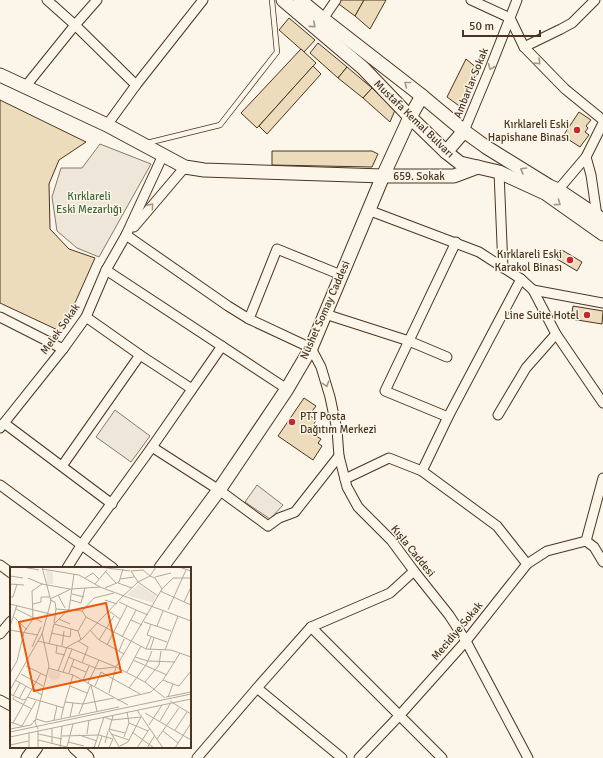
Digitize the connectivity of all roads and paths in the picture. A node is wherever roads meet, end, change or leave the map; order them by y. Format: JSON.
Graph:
{"nodes":[{"id":1,"x":47,"y":0,"type":"edge"},
{"id":2,"x":97,"y":0,"type":"edge"},
{"id":3,"x":204,"y":0,"type":"edge"},
{"id":4,"x":272,"y":0,"type":"edge"},
{"id":5,"x":283,"y":0,"type":"edge"},
{"id":6,"x":300,"y":0,"type":"edge"},
{"id":7,"x":336,"y":0,"type":"edge"},
{"id":8,"x":471,"y":0,"type":"edge"},
{"id":9,"x":517,"y":0,"type":"edge"},
{"id":10,"x":595,"y":0,"type":"edge"},
{"id":11,"x":510,"y":18,"type":"junction"},
{"id":12,"x":323,"y":19,"type":"junction"},
{"id":13,"x":75,"y":25,"type":"junction"},
{"id":14,"x":524,"y":47,"type":"junction"},
{"id":15,"x":0,"y":76,"type":"edge"},
{"id":16,"x":136,"y":85,"type":"junction"},
{"id":17,"x":25,"y":88,"type":"junction"},
{"id":18,"x":422,"y":96,"type":"junction"},
{"id":19,"x":410,"y":117,"type":"junction"},
{"id":20,"x":603,"y":122,"type":"edge"},
{"id":21,"x":107,"y":125,"type":"junction"},
{"id":22,"x":464,"y":131,"type":"junction"},
{"id":23,"x":142,"y":144,"type":"junction"},
{"id":24,"x":486,"y":147,"type":"junction"},
{"id":25,"x":446,"y":152,"type":"junction"},
{"id":26,"x":163,"y":155,"type":"junction"},
{"id":27,"x":586,"y":156,"type":"junction"},
{"id":28,"x":185,"y":166,"type":"junction"},
{"id":29,"x":478,"y":167,"type":"junction"},
{"id":30,"x":499,"y":172,"type":"junction"},
{"id":31,"x":383,"y":176,"type":"junction"},
{"id":32,"x":558,"y":190,"type":"junction"},
{"id":33,"x":368,"y":210,"type":"junction"},
{"id":34,"x":600,"y":218,"type":"edge"},
{"id":35,"x":603,"y":234,"type":"edge"},
{"id":36,"x":126,"y":236,"type":"junction"},
{"id":37,"x":456,"y":242,"type":"junction"},
{"id":38,"x":503,"y":268,"type":"junction"},
{"id":39,"x":106,"y":270,"type":"junction"},
{"id":40,"x":341,"y":275,"type":"junction"},
{"id":41,"x":521,"y":279,"type":"junction"},
{"id":42,"x":533,"y":290,"type":"junction"},
{"id":43,"x":602,"y":301,"type":"edge"},
{"id":44,"x":325,"y":314,"type":"junction"},
{"id":45,"x":0,"y":317,"type":"edge"},
{"id":46,"x":86,"y":317,"type":"junction"},
{"id":47,"x":249,"y":319,"type":"junction"},
{"id":48,"x":556,"y":334,"type":"junction"},
{"id":49,"x":409,"y":341,"type":"junction"},
{"id":50,"x":222,"y":346,"type":"junction"},
{"id":51,"x":310,"y":348,"type":"junction"},
{"id":52,"x":63,"y":349,"type":"junction"},
{"id":53,"x":140,"y":355,"type":"junction"},
{"id":54,"x":447,"y":357,"type":"dead end"},
{"id":55,"x":192,"y":389,"type":"junction"},
{"id":56,"x":287,"y":389,"type":"junction"},
{"id":57,"x":603,"y":403,"type":"edge"},
{"id":58,"x":498,"y":415,"type":"dead end"},
{"id":59,"x":448,"y":417,"type":"junction"},
{"id":60,"x":2,"y":426,"type":"edge"},
{"id":61,"x":152,"y":447,"type":"junction"},
{"id":62,"x":339,"y":456,"type":"junction"},
{"id":63,"x":62,"y":466,"type":"junction"},
{"id":64,"x":422,"y":471,"type":"junction"},
{"id":65,"x":603,"y":478,"type":"edge"},
{"id":66,"x":345,"y":479,"type":"junction"},
{"id":67,"x":0,"y":485,"type":"edge"},
{"id":68,"x":218,"y":490,"type":"junction"},
{"id":69,"x":112,"y":504,"type":"junction"},
{"id":70,"x":586,"y":541,"type":"junction"},
{"id":71,"x":82,"y":544,"type":"junction"},
{"id":72,"x":603,"y":562,"type":"edge"},
{"id":73,"x":527,"y":564,"type":"junction"},
{"id":74,"x":0,"y":565,"type":"edge"},
{"id":75,"x":68,"y":567,"type":"edge"},
{"id":76,"x":112,"y":567,"type":"edge"},
{"id":77,"x":163,"y":567,"type":"edge"},
{"id":78,"x":10,"y":571,"type":"edge"},
{"id":79,"x":414,"y":571,"type":"junction"},
{"id":80,"x":10,"y":622,"type":"edge"},
{"id":81,"x":311,"y":627,"type":"junction"},
{"id":82,"x":0,"y":634,"type":"edge"},
{"id":83,"x":466,"y":641,"type":"junction"},
{"id":84,"x":257,"y":688,"type":"junction"},
{"id":85,"x":0,"y":700,"type":"edge"},
{"id":86,"x":10,"y":705,"type":"edge"},
{"id":87,"x":399,"y":716,"type":"junction"},
{"id":88,"x":35,"y":748,"type":"edge"},
{"id":89,"x":76,"y":748,"type":"edge"},
{"id":90,"x":28,"y":758,"type":"edge"},
{"id":91,"x":87,"y":758,"type":"edge"},
{"id":92,"x":197,"y":758,"type":"edge"},
{"id":93,"x":342,"y":758,"type":"edge"},
{"id":94,"x":359,"y":758,"type":"edge"},
{"id":95,"x":442,"y":758,"type":"edge"},
{"id":96,"x":528,"y":758,"type":"edge"}],
"edges":[{"from":1,"to":13,"type":"street"},
{"from":2,"to":13,"type":"street"},
{"from":3,"to":16,"type":"street"},
{"from":4,"to":23,"type":"lane"},
{"from":5,"to":19,"type":"street","name":"Mustafa Kemal Bulvarı","one_way":true},
{"from":6,"to":12,"type":"street","name":"Mustafa Kemal Bulvarı"},
{"from":7,"to":12,"type":"street"},
{"from":8,"to":11,"type":"street"},
{"from":9,"to":11,"type":"street","name":"Ambarlar Sokak"},
{"from":10,"to":14,"type":"street"},
{"from":11,"to":14,"type":"street"},
{"from":11,"to":22,"type":"street","name":"Ambarlar Sokak","one_way":true},
{"from":18,"to":12,"type":"street","name":"Mustafa Kemal Bulvarı","one_way":true},
{"from":13,"to":16,"type":"street"},
{"from":13,"to":17,"type":"street"},
{"from":14,"to":20,"type":"street","one_way":true},
{"from":15,"to":17,"type":"street","name":"659. Sokak"},
{"from":16,"to":21,"type":"street"},
{"from":17,"to":21,"type":"street","name":"659. Sokak"},
{"from":18,"to":19,"type":"street","name":"Nüshet Somay Caddesi"},
{"from":18,"to":22,"type":"street","name":"Mustafa Kemal Bulvarı"},
{"from":19,"to":25,"type":"street","name":"Mustafa Kemal Bulvarı"},
{"from":19,"to":31,"type":"street","name":"Nüshet Somay Caddesi"},
{"from":20,"to":27,"type":"street"},
{"from":21,"to":23,"type":"street","name":"659. Sokak"},
{"from":22,"to":24,"type":"street","name":"Mustafa Kemal Bulvarı"},
{"from":22,"to":25,"type":"street"},
{"from":23,"to":26,"type":"street","name":"659. Sokak"},
{"from":24,"to":29,"type":"street"},
{"from":32,"to":24,"type":"street","name":"Mustafa Kemal Bulvarı","one_way":true},
{"from":25,"to":29,"type":"street","name":"Mustafa Kemal Bulvarı"},
{"from":26,"to":28,"type":"street","name":"659. Sokak"},
{"from":26,"to":36,"type":"street","name":"Melek Sokak"},
{"from":27,"to":32,"type":"street"},
{"from":27,"to":34,"type":"street"},
{"from":28,"to":31,"type":"street","name":"659. Sokak"},
{"from":36,"to":28,"type":"street","name":"Melek Sokak","one_way":true},
{"from":29,"to":30,"type":"street","name":"Mustafa Kemal Bulvarı"},
{"from":29,"to":31,"type":"street","name":"659. Sokak"},
{"from":30,"to":35,"type":"street","name":"Mustafa Kemal Bulvarı","one_way":true},
{"from":30,"to":38,"type":"street"},
{"from":31,"to":33,"type":"street","name":"Nüshet Somay Caddesi"},
{"from":32,"to":34,"type":"street","name":"Mustafa Kemal Bulvarı"},
{"from":33,"to":37,"type":"street"},
{"from":33,"to":40,"type":"street","name":"Nüshet Somay Caddesi"},
{"from":36,"to":39,"type":"street","name":"Melek Sokak"},
{"from":36,"to":47,"type":"street"},
{"from":37,"to":38,"type":"street"},
{"from":37,"to":49,"type":"street"},
{"from":38,"to":41,"type":"street"},
{"from":39,"to":46,"type":"street","name":"Melek Sokak"},
{"from":39,"to":50,"type":"street"},
{"from":40,"to":44,"type":"street","name":"Nüshet Somay Caddesi"},
{"from":40,"to":47,"type":"street"},
{"from":41,"to":42,"type":"street"},
{"from":41,"to":59,"type":"street"},
{"from":42,"to":43,"type":"street"},
{"from":42,"to":48,"type":"street"},
{"from":44,"to":49,"type":"street"},
{"from":44,"to":51,"type":"street","name":"Nüshet Somay Caddesi"},
{"from":45,"to":52,"type":"street"},
{"from":46,"to":52,"type":"street","name":"Melek Sokak"},
{"from":46,"to":53,"type":"street"},
{"from":47,"to":51,"type":"street"},
{"from":48,"to":57,"type":"street"},
{"from":48,"to":58,"type":"street"},
{"from":49,"to":54,"type":"street"},
{"from":49,"to":59,"type":"street"},
{"from":50,"to":55,"type":"street"},
{"from":50,"to":56,"type":"street"},
{"from":51,"to":56,"type":"street","name":"Nüshet Somay Caddesi"},
{"from":51,"to":62,"type":"street","name":"Kışla Caddesi","one_way":true},
{"from":52,"to":60,"type":"street","name":"Melek Sokak"},
{"from":53,"to":55,"type":"street"},
{"from":53,"to":63,"type":"street"},
{"from":55,"to":61,"type":"street"},
{"from":56,"to":68,"type":"street","name":"Nüshet Somay Caddesi"},
{"from":59,"to":64,"type":"street"},
{"from":60,"to":63,"type":"street"},
{"from":61,"to":68,"type":"street"},
{"from":61,"to":69,"type":"street"},
{"from":62,"to":66,"type":"street","name":"Kışla Caddesi"},
{"from":62,"to":68,"type":"street"},
{"from":63,"to":69,"type":"street"},
{"from":64,"to":66,"type":"street"},
{"from":64,"to":73,"type":"street"},
{"from":65,"to":70,"type":"street"},
{"from":66,"to":79,"type":"street","name":"Kışla Caddesi"},
{"from":67,"to":71,"type":"street"},
{"from":68,"to":77,"type":"street","name":"Nüshet Somay Caddesi"},
{"from":69,"to":71,"type":"street"},
{"from":70,"to":72,"type":"street"},
{"from":70,"to":73,"type":"street","name":"Mecidiye Sokak"},
{"from":71,"to":75,"type":"street"},
{"from":71,"to":76,"type":"street"},
{"from":73,"to":83,"type":"street","name":"Mecidiye Sokak"},
{"from":74,"to":78,"type":"street"},
{"from":79,"to":81,"type":"street"},
{"from":79,"to":83,"type":"street","name":"Kışla Caddesi"},
{"from":80,"to":82,"type":"street"},
{"from":81,"to":84,"type":"street"},
{"from":81,"to":87,"type":"street"},
{"from":83,"to":87,"type":"street","name":"Mecidiye Sokak"},
{"from":83,"to":96,"type":"street","name":"Kışla Caddesi"},
{"from":84,"to":92,"type":"street"},
{"from":84,"to":93,"type":"street"},
{"from":85,"to":86,"type":"street"},
{"from":87,"to":94,"type":"street","name":"Mecidiye Sokak"},
{"from":87,"to":95,"type":"street"},
{"from":88,"to":90,"type":"street"},
{"from":89,"to":91,"type":"street"}]}
